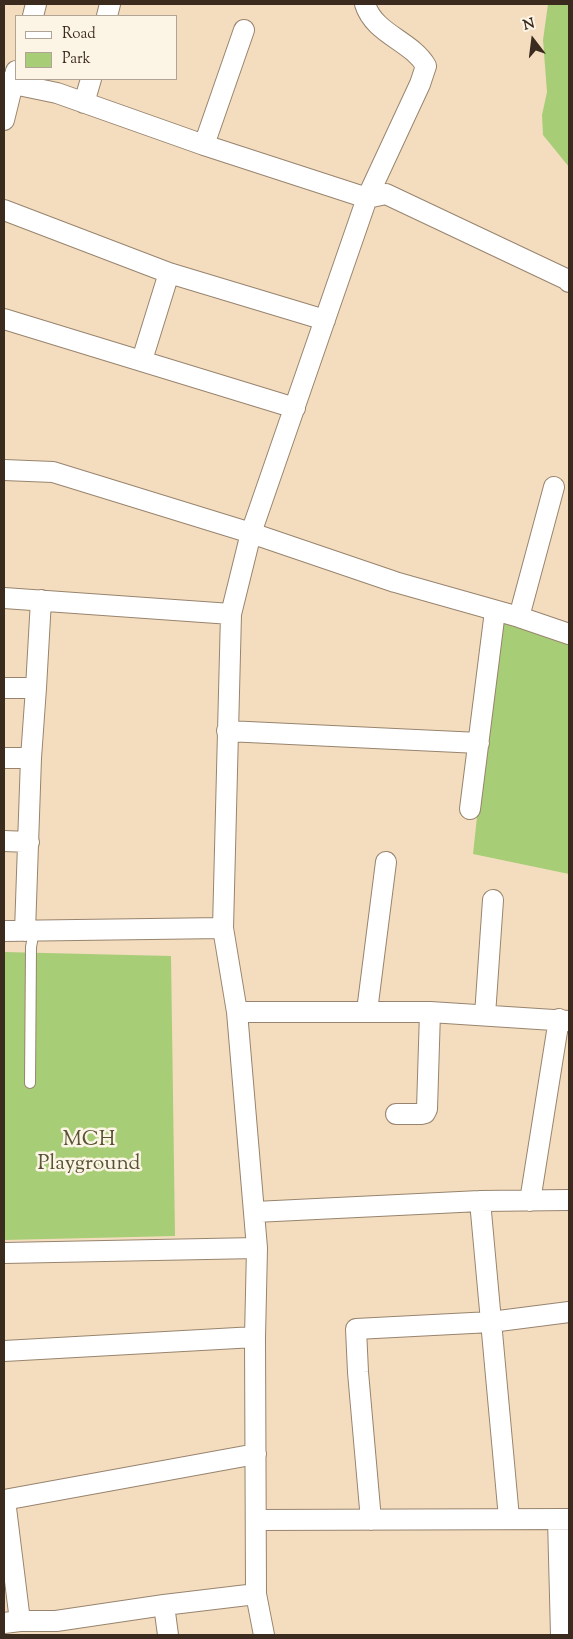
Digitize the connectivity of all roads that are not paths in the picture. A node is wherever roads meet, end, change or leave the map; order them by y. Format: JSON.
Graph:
{"nodes":[{"id":1,"x":365,"y":4,"type":"edge"},
{"id":2,"x":244,"y":30,"type":"dead end"},
{"id":3,"x":11,"y":79,"type":"edge"},
{"id":4,"x":91,"y":80,"type":"edge"},
{"id":5,"x":84,"y":103,"type":"junction"},
{"id":6,"x":4,"y":120,"type":"edge"},
{"id":7,"x":204,"y":145,"type":"junction"},
{"id":8,"x":367,"y":198,"type":"junction"},
{"id":9,"x":4,"y":210,"type":"edge"},
{"id":10,"x":169,"y":273,"type":"junction"},
{"id":11,"x":569,"y":282,"type":"edge"},
{"id":12,"x":4,"y":319,"type":"edge"},
{"id":13,"x":325,"y":320,"type":"junction"},
{"id":14,"x":142,"y":360,"type":"junction"},
{"id":15,"x":295,"y":408,"type":"junction"},
{"id":16,"x":4,"y":470,"type":"edge"},
{"id":17,"x":554,"y":487,"type":"dead end"},
{"id":18,"x":252,"y":533,"type":"junction"},
{"id":19,"x":4,"y":598,"type":"edge"},
{"id":20,"x":41,"y":600,"type":"junction"},
{"id":21,"x":495,"y":611,"type":"junction"},
{"id":22,"x":231,"y":614,"type":"junction"},
{"id":23,"x":519,"y":617,"type":"junction"},
{"id":24,"x":569,"y":634,"type":"edge"},
{"id":25,"x":4,"y":688,"type":"edge"},
{"id":26,"x":36,"y":688,"type":"junction"},
{"id":27,"x":227,"y":731,"type":"junction"},
{"id":28,"x":479,"y":743,"type":"junction"},
{"id":29,"x":4,"y":758,"type":"edge"},
{"id":30,"x":30,"y":758,"type":"junction"},
{"id":31,"x":470,"y":809,"type":"dead end"},
{"id":32,"x":4,"y":841,"type":"edge"},
{"id":33,"x":29,"y":842,"type":"junction"},
{"id":34,"x":386,"y":862,"type":"dead end"},
{"id":35,"x":493,"y":900,"type":"dead end"},
{"id":36,"x":223,"y":928,"type":"junction"},
{"id":37,"x":4,"y":931,"type":"edge"},
{"id":38,"x":29,"y":931,"type":"junction"},
{"id":39,"x":367,"y":1011,"type":"junction"},
{"id":40,"x":237,"y":1012,"type":"junction"},
{"id":41,"x":430,"y":1012,"type":"junction"},
{"id":42,"x":485,"y":1015,"type":"junction"},
{"id":43,"x":564,"y":1020,"type":"edge"},
{"id":44,"x":30,"y":1083,"type":"dead end"},
{"id":45,"x":396,"y":1114,"type":"dead end"},
{"id":46,"x":569,"y":1200,"type":"edge"},
{"id":47,"x":480,"y":1201,"type":"junction"},
{"id":48,"x":530,"y":1201,"type":"junction"},
{"id":49,"x":254,"y":1212,"type":"junction"},
{"id":50,"x":257,"y":1248,"type":"junction"},
{"id":51,"x":4,"y":1253,"type":"edge"},
{"id":52,"x":569,"y":1312,"type":"edge"},
{"id":53,"x":492,"y":1322,"type":"junction"},
{"id":54,"x":255,"y":1337,"type":"junction"},
{"id":55,"x":4,"y":1351,"type":"edge"},
{"id":56,"x":256,"y":1454,"type":"junction"},
{"id":57,"x":4,"y":1500,"type":"edge"},
{"id":58,"x":509,"y":1518,"type":"junction"},
{"id":59,"x":564,"y":1519,"type":"edge"},
{"id":60,"x":256,"y":1520,"type":"junction"},
{"id":61,"x":371,"y":1520,"type":"junction"},
{"id":62,"x":256,"y":1594,"type":"junction"},
{"id":63,"x":164,"y":1605,"type":"junction"},
{"id":64,"x":12,"y":1622,"type":"edge"},
{"id":65,"x":57,"y":1628,"type":"edge"},
{"id":66,"x":168,"y":1635,"type":"edge"},
{"id":67,"x":264,"y":1635,"type":"edge"},
{"id":68,"x":561,"y":1635,"type":"edge"}],
"edges":[{"from":1,"to":8,"type":"street"},
{"from":2,"to":7,"type":"street"},
{"from":3,"to":5,"type":"street"},
{"from":3,"to":6,"type":"street"},
{"from":4,"to":5,"type":"street"},
{"from":5,"to":7,"type":"street"},
{"from":7,"to":8,"type":"street"},
{"from":8,"to":11,"type":"street"},
{"from":8,"to":13,"type":"street"},
{"from":9,"to":10,"type":"street"},
{"from":10,"to":13,"type":"street"},
{"from":10,"to":14,"type":"street"},
{"from":12,"to":14,"type":"street"},
{"from":13,"to":15,"type":"street"},
{"from":14,"to":15,"type":"street"},
{"from":15,"to":18,"type":"street"},
{"from":16,"to":18,"type":"street"},
{"from":17,"to":23,"type":"street"},
{"from":18,"to":21,"type":"street"},
{"from":18,"to":22,"type":"street"},
{"from":19,"to":20,"type":"street"},
{"from":20,"to":22,"type":"street"},
{"from":20,"to":26,"type":"street"},
{"from":21,"to":23,"type":"street"},
{"from":21,"to":28,"type":"street"},
{"from":22,"to":27,"type":"street"},
{"from":23,"to":24,"type":"street"},
{"from":25,"to":26,"type":"street"},
{"from":26,"to":30,"type":"street"},
{"from":27,"to":28,"type":"street"},
{"from":27,"to":36,"type":"street"},
{"from":28,"to":31,"type":"street"},
{"from":29,"to":30,"type":"street"},
{"from":30,"to":33,"type":"street"},
{"from":32,"to":33,"type":"street"},
{"from":33,"to":38,"type":"street"},
{"from":34,"to":39,"type":"street"},
{"from":35,"to":42,"type":"street"},
{"from":36,"to":38,"type":"street"},
{"from":36,"to":40,"type":"street"},
{"from":37,"to":38,"type":"street"},
{"from":38,"to":44,"type":"lane"},
{"from":39,"to":40,"type":"street"},
{"from":39,"to":41,"type":"street"},
{"from":40,"to":49,"type":"street"},
{"from":41,"to":42,"type":"street"},
{"from":41,"to":45,"type":"street"},
{"from":42,"to":43,"type":"street"},
{"from":43,"to":48,"type":"street"},
{"from":46,"to":48,"type":"street"},
{"from":47,"to":48,"type":"street"},
{"from":47,"to":49,"type":"street"},
{"from":47,"to":53,"type":"street"},
{"from":49,"to":50,"type":"street"},
{"from":50,"to":51,"type":"street"},
{"from":50,"to":54,"type":"street"},
{"from":52,"to":53,"type":"street"},
{"from":53,"to":58,"type":"street"},
{"from":53,"to":61,"type":"street"},
{"from":54,"to":55,"type":"street"},
{"from":54,"to":56,"type":"street"},
{"from":56,"to":57,"type":"street"},
{"from":56,"to":60,"type":"street"},
{"from":57,"to":64,"type":"street"},
{"from":58,"to":59,"type":"street"},
{"from":58,"to":61,"type":"street"},
{"from":59,"to":68,"type":"street"},
{"from":60,"to":61,"type":"street"},
{"from":60,"to":62,"type":"street"},
{"from":62,"to":63,"type":"street"},
{"from":62,"to":67,"type":"street"},
{"from":63,"to":65,"type":"street"},
{"from":63,"to":66,"type":"street"},
{"from":64,"to":65,"type":"street"}]}
